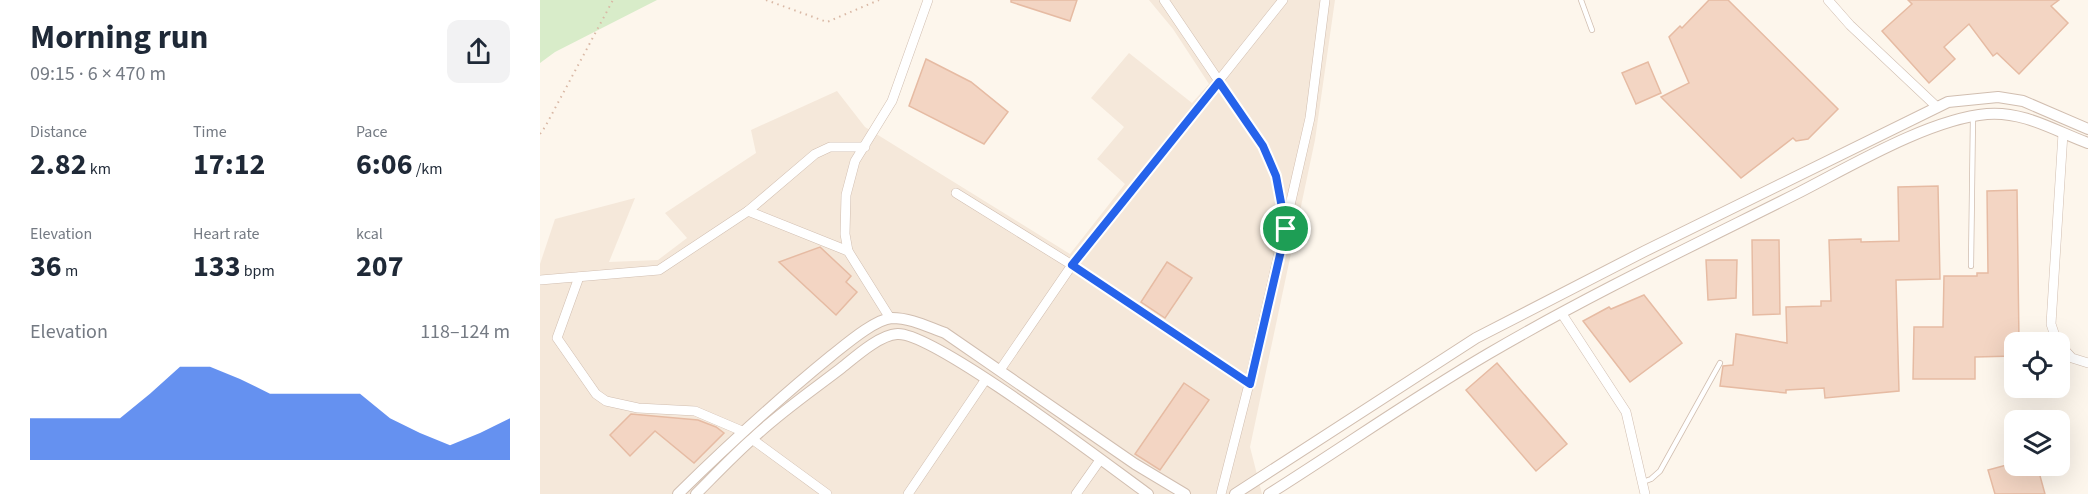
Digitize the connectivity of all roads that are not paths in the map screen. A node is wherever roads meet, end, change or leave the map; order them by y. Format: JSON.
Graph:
{"nodes":[{"id":1,"x":928,"y":0,"type":"edge"},
{"id":2,"x":1164,"y":0,"type":"edge"},
{"id":3,"x":1282,"y":0,"type":"edge"},
{"id":4,"x":1325,"y":0,"type":"edge"},
{"id":5,"x":1581,"y":0,"type":"edge"},
{"id":6,"x":1828,"y":0,"type":"edge"},
{"id":7,"x":1592,"y":30,"type":"dead end"},
{"id":8,"x":1219,"y":82,"type":"junction"},
{"id":9,"x":1936,"y":107,"type":"junction"},
{"id":10,"x":1973,"y":116,"type":"junction"},
{"id":11,"x":2088,"y":129,"type":"edge"},
{"id":12,"x":2063,"y":133,"type":"junction"},
{"id":13,"x":2088,"y":143,"type":"edge"},
{"id":14,"x":865,"y":147,"type":"junction"},
{"id":15,"x":956,"y":193,"type":"dead end"},
{"id":16,"x":748,"y":211,"type":"junction"},
{"id":17,"x":1286,"y":229,"type":"junction"},
{"id":18,"x":848,"y":251,"type":"junction"},
{"id":19,"x":1072,"y":265,"type":"junction"},
{"id":20,"x":1971,"y":266,"type":"dead end"},
{"id":21,"x":579,"y":277,"type":"junction"},
{"id":22,"x":540,"y":279,"type":"edge"},
{"id":23,"x":1562,"y":314,"type":"junction"},
{"id":24,"x":890,"y":318,"type":"junction"},
{"id":25,"x":2054,"y":332,"type":"edge"},
{"id":26,"x":892,"y":335,"type":"junction"},
{"id":27,"x":2070,"y":356,"type":"edge"},
{"id":28,"x":1720,"y":363,"type":"dead end"},
{"id":29,"x":2088,"y":363,"type":"edge"},
{"id":30,"x":1000,"y":370,"type":"junction"},
{"id":31,"x":986,"y":379,"type":"junction"},
{"id":32,"x":1250,"y":384,"type":"junction"},
{"id":33,"x":742,"y":431,"type":"junction"},
{"id":34,"x":752,"y":439,"type":"junction"},
{"id":35,"x":1100,"y":460,"type":"junction"},
{"id":36,"x":1136,"y":464,"type":"junction"},
{"id":37,"x":1126,"y":479,"type":"junction"},
{"id":38,"x":1642,"y":482,"type":"junction"},
{"id":39,"x":678,"y":494,"type":"edge"},
{"id":40,"x":696,"y":494,"type":"edge"},
{"id":41,"x":827,"y":494,"type":"edge"},
{"id":42,"x":908,"y":494,"type":"edge"},
{"id":43,"x":1076,"y":494,"type":"edge"},
{"id":44,"x":1148,"y":494,"type":"edge"},
{"id":45,"x":1185,"y":494,"type":"edge"},
{"id":46,"x":1221,"y":494,"type":"edge"},
{"id":47,"x":1235,"y":494,"type":"edge"},
{"id":48,"x":1269,"y":494,"type":"edge"},
{"id":49,"x":1646,"y":494,"type":"edge"}],
"edges":[{"from":1,"to":14,"type":"street"},
{"from":2,"to":8,"type":"street"},
{"from":3,"to":8,"type":"street"},
{"from":4,"to":17,"type":"street"},
{"from":5,"to":7,"type":"lane"},
{"from":6,"to":9,"type":"street"},
{"from":8,"to":17,"type":"street"},
{"from":8,"to":19,"type":"street"},
{"from":9,"to":11,"type":"street"},
{"from":9,"to":47,"type":"street"},
{"from":10,"to":12,"type":"street"},
{"from":10,"to":20,"type":"lane"},
{"from":10,"to":23,"type":"street"},
{"from":12,"to":13,"type":"street"},
{"from":12,"to":25,"type":"street"},
{"from":14,"to":16,"type":"street"},
{"from":14,"to":18,"type":"street"},
{"from":15,"to":19,"type":"street"},
{"from":16,"to":18,"type":"street"},
{"from":16,"to":21,"type":"street"},
{"from":17,"to":32,"type":"street"},
{"from":18,"to":24,"type":"street"},
{"from":19,"to":30,"type":"street"},
{"from":19,"to":32,"type":"street"},
{"from":21,"to":22,"type":"street"},
{"from":21,"to":33,"type":"street"},
{"from":23,"to":38,"type":"street"},
{"from":23,"to":48,"type":"street"},
{"from":24,"to":26,"type":"street"},
{"from":24,"to":30,"type":"street"},
{"from":24,"to":33,"type":"street"},
{"from":26,"to":31,"type":"street"},
{"from":26,"to":34,"type":"street"},
{"from":27,"to":29,"type":"street"},
{"from":28,"to":38,"type":"lane"},
{"from":30,"to":36,"type":"street"},
{"from":31,"to":35,"type":"street"},
{"from":31,"to":42,"type":"street"},
{"from":32,"to":46,"type":"street"},
{"from":33,"to":39,"type":"street"},
{"from":34,"to":40,"type":"street"},
{"from":34,"to":41,"type":"street"},
{"from":35,"to":37,"type":"street"},
{"from":35,"to":43,"type":"street"},
{"from":36,"to":37,"type":"street"},
{"from":36,"to":45,"type":"street"},
{"from":37,"to":44,"type":"street"},
{"from":38,"to":49,"type":"street"}]}
